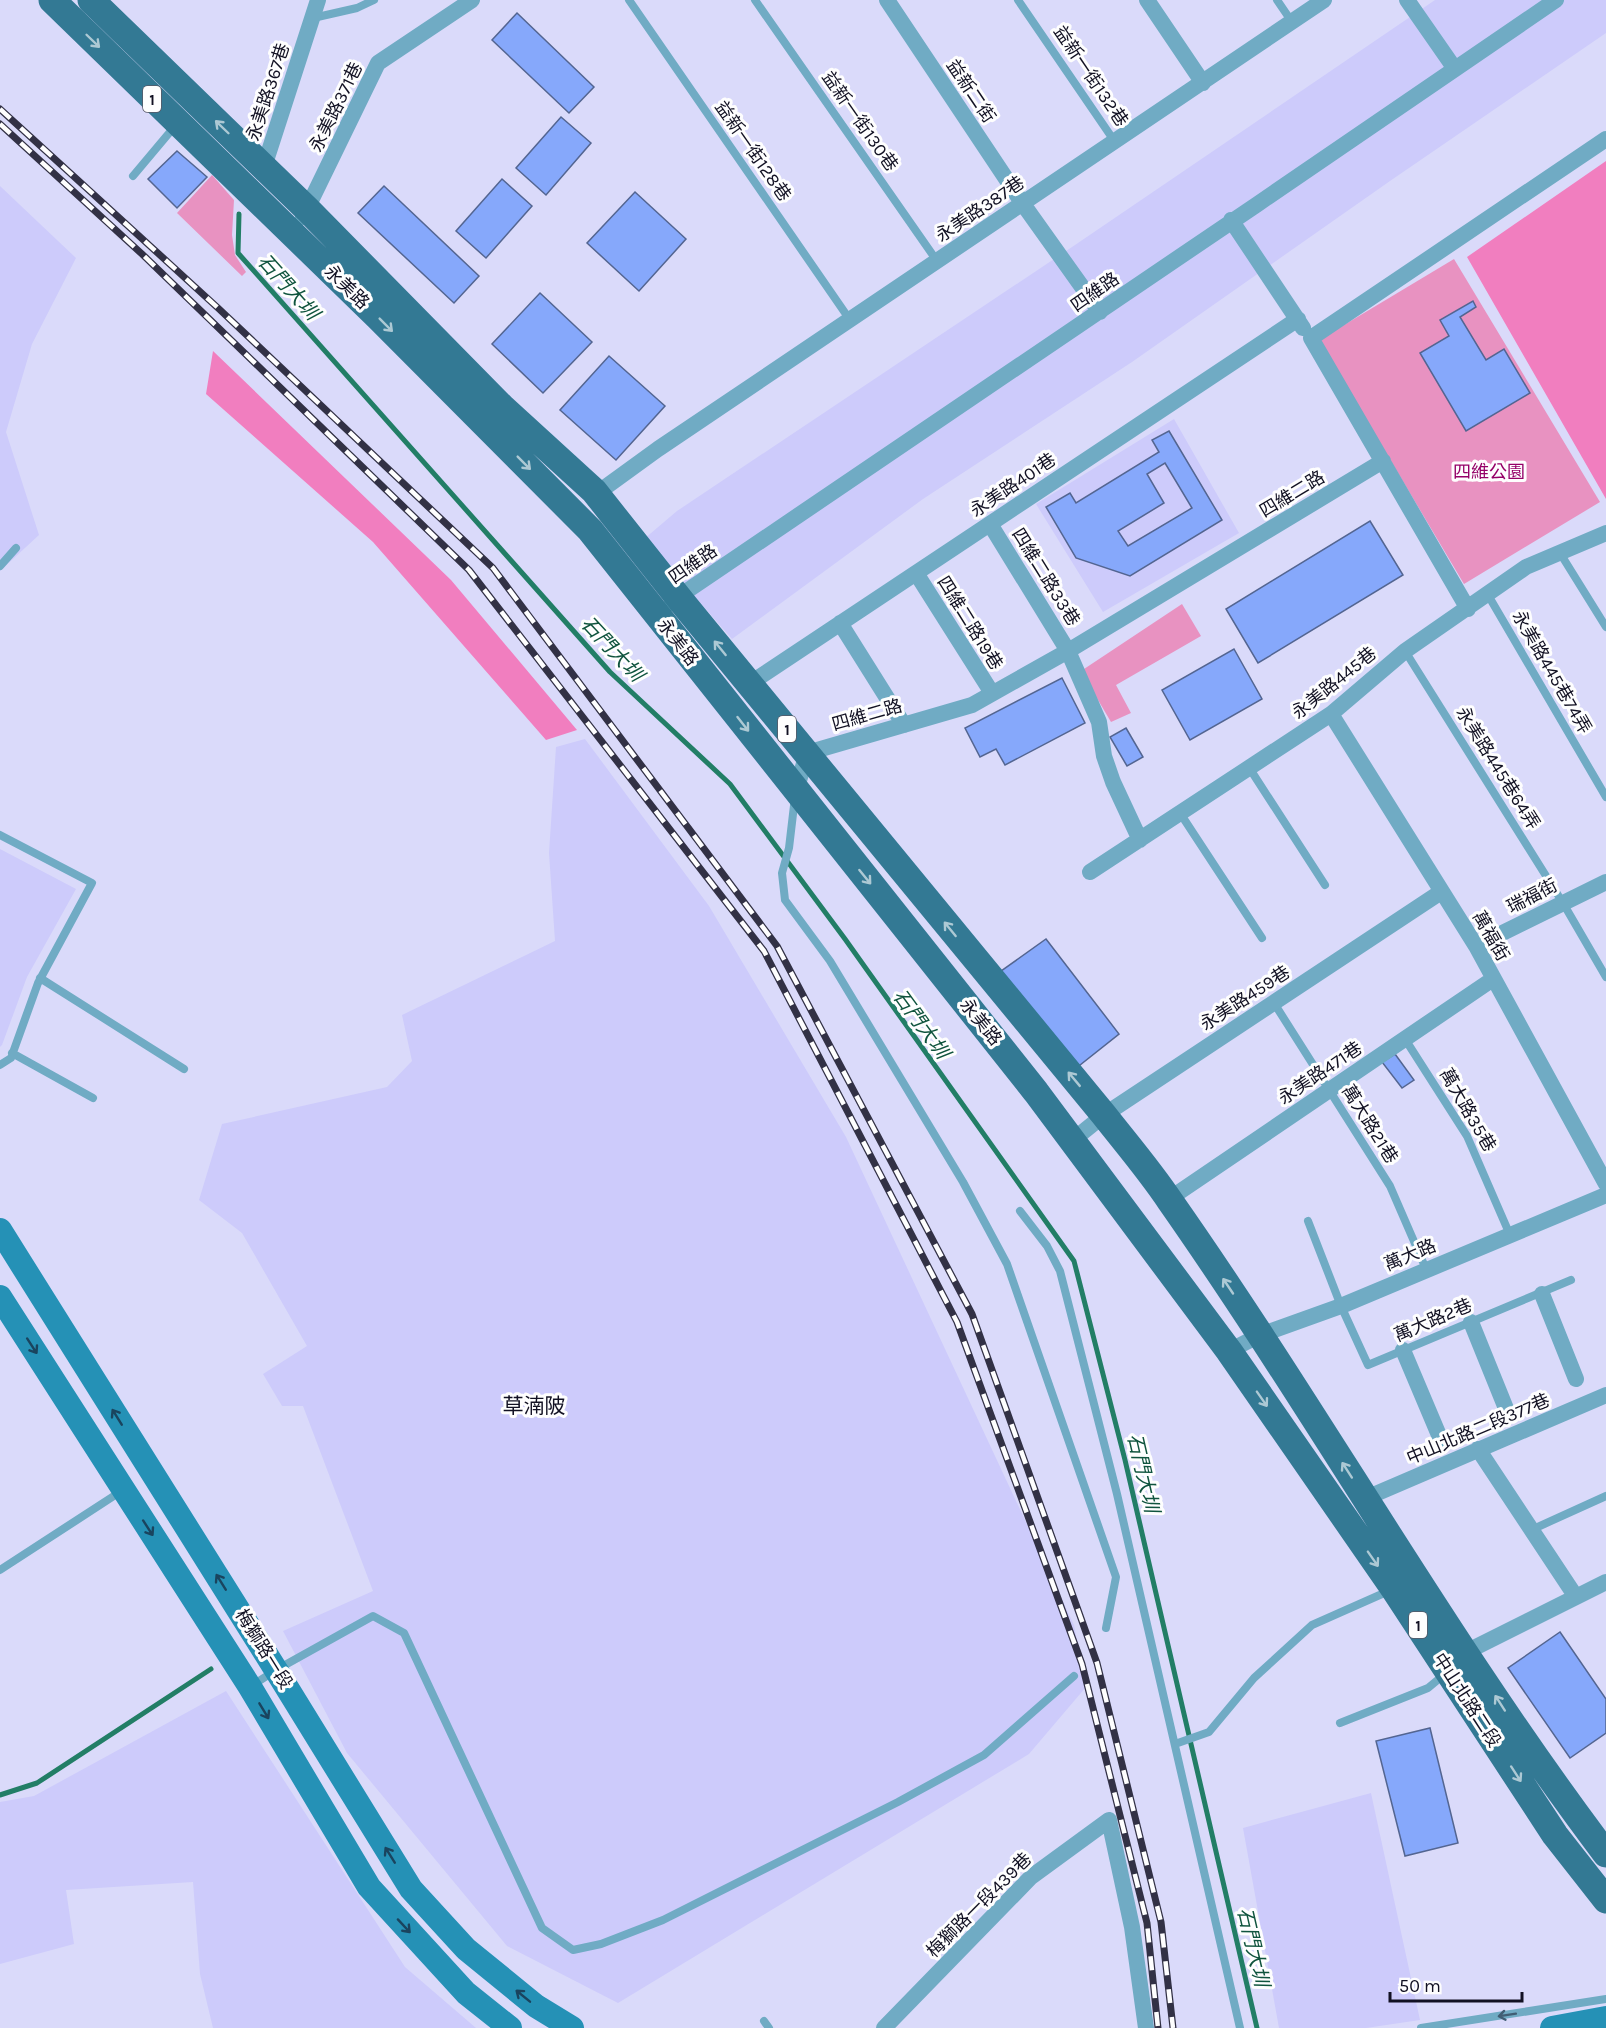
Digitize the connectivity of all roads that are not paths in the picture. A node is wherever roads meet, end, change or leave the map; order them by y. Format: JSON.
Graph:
{"nodes":[{"id":1,"x":52,"y":0,"type":"edge"},
{"id":2,"x":91,"y":0,"type":"edge"},
{"id":3,"x":318,"y":0,"type":"edge"},
{"id":4,"x":374,"y":0,"type":"edge"},
{"id":5,"x":472,"y":0,"type":"edge"},
{"id":6,"x":629,"y":0,"type":"edge"},
{"id":7,"x":755,"y":0,"type":"edge"},
{"id":8,"x":887,"y":0,"type":"edge"},
{"id":9,"x":1018,"y":0,"type":"edge"},
{"id":10,"x":1147,"y":0,"type":"edge"},
{"id":11,"x":1277,"y":0,"type":"edge"},
{"id":12,"x":1324,"y":0,"type":"edge"},
{"id":13,"x":1407,"y":0,"type":"edge"},
{"id":14,"x":1556,"y":0,"type":"edge"},
{"id":15,"x":312,"y":18,"type":"junction"},
{"id":16,"x":1292,"y":22,"type":"junction"},
{"id":17,"x":1455,"y":69,"type":"junction"},
{"id":18,"x":1203,"y":83,"type":"junction"},
{"id":19,"x":177,"y":123,"type":"junction"},
{"id":20,"x":1606,"y":139,"type":"edge"},
{"id":21,"x":1115,"y":142,"type":"junction"},
{"id":22,"x":264,"y":168,"type":"junction"},
{"id":23,"x":133,"y":176,"type":"dead end"},
{"id":24,"x":254,"y":195,"type":"junction"},
{"id":25,"x":1023,"y":204,"type":"junction"},
{"id":26,"x":308,"y":210,"type":"junction"},
{"id":27,"x":1231,"y":220,"type":"junction"},
{"id":28,"x":291,"y":234,"type":"junction"},
{"id":29,"x":937,"y":261,"type":"junction"},
{"id":30,"x":1100,"y":312,"type":"junction"},
{"id":31,"x":1298,"y":319,"type":"junction"},
{"id":32,"x":850,"y":320,"type":"junction"},
{"id":33,"x":1311,"y":338,"type":"junction"},
{"id":34,"x":1383,"y":461,"type":"junction"},
{"id":35,"x":596,"y":494,"type":"junction"},
{"id":36,"x":990,"y":524,"type":"junction"},
{"id":37,"x":1606,"y":533,"type":"edge"},
{"id":38,"x":15,"y":548,"type":"dead end"},
{"id":39,"x":1560,"y":553,"type":"junction"},
{"id":40,"x":0,"y":566,"type":"edge"},
{"id":41,"x":916,"y":573,"type":"junction"},
{"id":42,"x":1488,"y":595,"type":"junction"},
{"id":43,"x":678,"y":597,"type":"junction"},
{"id":44,"x":1468,"y":609,"type":"junction"},
{"id":45,"x":659,"y":616,"type":"junction"},
{"id":46,"x":840,"y":623,"type":"junction"},
{"id":47,"x":1606,"y":627,"type":"edge"},
{"id":48,"x":1068,"y":651,"type":"junction"},
{"id":49,"x":1405,"y":651,"type":"junction"},
{"id":50,"x":749,"y":684,"type":"junction"},
{"id":51,"x":992,"y":693,"type":"junction"},
{"id":52,"x":1331,"y":714,"type":"junction"},
{"id":53,"x":904,"y":725,"type":"junction"},
{"id":54,"x":807,"y":753,"type":"junction"},
{"id":55,"x":1250,"y":769,"type":"junction"},
{"id":56,"x":796,"y":791,"type":"junction"},
{"id":57,"x":1606,"y":797,"type":"edge"},
{"id":58,"x":1180,"y":813,"type":"junction"},
{"id":59,"x":0,"y":835,"type":"edge"},
{"id":60,"x":1140,"y":840,"type":"junction"},
{"id":61,"x":1090,"y":872,"type":"dead end"},
{"id":62,"x":1606,"y":882,"type":"edge"},
{"id":63,"x":1325,"y":885,"type":"dead end"},
{"id":64,"x":1441,"y":892,"type":"junction"},
{"id":65,"x":1563,"y":903,"type":"junction"},
{"id":66,"x":1262,"y":938,"type":"dead end"},
{"id":67,"x":1476,"y":946,"type":"junction"},
{"id":68,"x":1606,"y":977,"type":"edge"},
{"id":69,"x":40,"y":978,"type":"junction"},
{"id":70,"x":1493,"y":979,"type":"junction"},
{"id":71,"x":1274,"y":1003,"type":"junction"},
{"id":72,"x":1405,"y":1038,"type":"junction"},
{"id":73,"x":12,"y":1053,"type":"junction"},
{"id":74,"x":0,"y":1065,"type":"edge"},
{"id":75,"x":184,"y":1069,"type":"dead end"},
{"id":76,"x":1329,"y":1090,"type":"junction"},
{"id":77,"x":93,"y":1098,"type":"dead end"},
{"id":78,"x":1104,"y":1115,"type":"junction"},
{"id":79,"x":1073,"y":1140,"type":"junction"},
{"id":80,"x":1606,"y":1184,"type":"edge"},
{"id":81,"x":1606,"y":1195,"type":"edge"},
{"id":82,"x":1169,"y":1199,"type":"junction"},
{"id":83,"x":1020,"y":1211,"type":"dead end"},
{"id":84,"x":1308,"y":1221,"type":"dead end"},
{"id":85,"x":0,"y":1230,"type":"edge"},
{"id":86,"x":1510,"y":1235,"type":"junction"},
{"id":87,"x":1426,"y":1269,"type":"junction"},
{"id":88,"x":1571,"y":1280,"type":"dead end"},
{"id":89,"x":1542,"y":1294,"type":"junction"},
{"id":90,"x":0,"y":1297,"type":"edge"},
{"id":91,"x":1341,"y":1306,"type":"junction"},
{"id":92,"x":1471,"y":1322,"type":"junction"},
{"id":93,"x":1260,"y":1335,"type":"junction"},
{"id":94,"x":1403,"y":1350,"type":"junction"},
{"id":95,"x":1229,"y":1351,"type":"junction"},
{"id":96,"x":1576,"y":1379,"type":"dead end"},
{"id":97,"x":1606,"y":1395,"type":"edge"},
{"id":98,"x":1508,"y":1411,"type":"dead end"},
{"id":99,"x":1441,"y":1440,"type":"dead end"},
{"id":100,"x":1478,"y":1449,"type":"junction"},
{"id":101,"x":124,"y":1490,"type":"junction"},
{"id":102,"x":1606,"y":1496,"type":"edge"},
{"id":103,"x":1366,"y":1498,"type":"junction"},
{"id":104,"x":1531,"y":1530,"type":"junction"},
{"id":105,"x":0,"y":1570,"type":"edge"},
{"id":106,"x":1606,"y":1582,"type":"edge"},
{"id":107,"x":1394,"y":1589,"type":"junction"},
{"id":108,"x":1576,"y":1596,"type":"junction"},
{"id":109,"x":1107,"y":1628,"type":"dead end"},
{"id":110,"x":1458,"y":1662,"type":"junction"},
{"id":111,"x":276,"y":1670,"type":"junction"},
{"id":112,"x":1074,"y":1676,"type":"dead end"},
{"id":113,"x":250,"y":1687,"type":"junction"},
{"id":114,"x":1340,"y":1723,"type":"dead end"},
{"id":115,"x":1178,"y":1743,"type":"junction"},
{"id":116,"x":1606,"y":1854,"type":"edge"},
{"id":117,"x":1606,"y":1900,"type":"edge"},
{"id":118,"x":1606,"y":1999,"type":"edge"},
{"id":119,"x":1606,"y":2018,"type":"edge"},
{"id":120,"x":510,"y":2028,"type":"edge"},
{"id":121,"x":572,"y":2028,"type":"edge"},
{"id":122,"x":884,"y":2028,"type":"edge"},
{"id":123,"x":1146,"y":2028,"type":"edge"},
{"id":124,"x":1240,"y":2028,"type":"edge"},
{"id":125,"x":1421,"y":2028,"type":"edge"},
{"id":126,"x":1552,"y":2028,"type":"edge"}],
"edges":[{"from":1,"to":19,"type":"main road","name":"永美路","number":"1","one_way":true},
{"from":22,"to":2,"type":"main road","name":"永美路","number":"1","one_way":true},
{"from":3,"to":15,"type":"street","name":"永美路367巷"},
{"from":4,"to":15,"type":"lane"},
{"from":5,"to":26,"type":"street","name":"永美路371巷"},
{"from":6,"to":32,"type":"lane","name":"益新一街128巷"},
{"from":7,"to":29,"type":"lane","name":"益新一街130巷"},
{"from":8,"to":25,"type":"street","name":"益新二街"},
{"from":9,"to":21,"type":"lane","name":"益新一街132巷"},
{"from":10,"to":18,"type":"street"},
{"from":11,"to":16,"type":"lane"},
{"from":12,"to":16,"type":"street","name":"永美路387巷"},
{"from":13,"to":17,"type":"street"},
{"from":14,"to":17,"type":"street","name":"四維路"},
{"from":15,"to":22,"type":"street","name":"永美路367巷"},
{"from":16,"to":18,"type":"street","name":"永美路387巷"},
{"from":17,"to":27,"type":"street","name":"四維路"},
{"from":18,"to":21,"type":"street","name":"永美路387巷"},
{"from":19,"to":23,"type":"lane"},
{"from":19,"to":24,"type":"main road","name":"永美路","number":"1"},
{"from":20,"to":33,"type":"street"},
{"from":21,"to":25,"type":"street","name":"永美路387巷"},
{"from":22,"to":24,"type":"street","name":"永美路367巷"},
{"from":22,"to":26,"type":"main road","name":"永美路","number":"1"},
{"from":24,"to":28,"type":"main road","name":"永美路","number":"1"},
{"from":25,"to":29,"type":"street","name":"永美路387巷"},
{"from":25,"to":30,"type":"street","name":"益新二街"},
{"from":26,"to":28,"type":"street","name":"永美路371巷"},
{"from":26,"to":35,"type":"main road","name":"永美路","number":"1"},
{"from":27,"to":30,"type":"street","name":"四維路"},
{"from":27,"to":31,"type":"street"},
{"from":28,"to":45,"type":"main road","name":"永美路","number":"1","one_way":true},
{"from":29,"to":32,"type":"street","name":"永美路387巷"},
{"from":30,"to":43,"type":"street","name":"四維路"},
{"from":31,"to":33,"type":"street"},
{"from":31,"to":36,"type":"street","name":"永美路401巷"},
{"from":32,"to":35,"type":"street","name":"永美路387巷"},
{"from":33,"to":34,"type":"street"},
{"from":34,"to":44,"type":"street"},
{"from":34,"to":48,"type":"street","name":"四維二路"},
{"from":35,"to":43,"type":"main road","name":"永美路","number":"1"},
{"from":36,"to":41,"type":"street","name":"永美路401巷"},
{"from":36,"to":48,"type":"street","name":"四維二路33巷"},
{"from":37,"to":39,"type":"street","name":"永美路445巷"},
{"from":38,"to":40,"type":"lane"},
{"from":39,"to":42,"type":"street","name":"永美路445巷"},
{"from":39,"to":47,"type":"lane"},
{"from":41,"to":46,"type":"street","name":"永美路401巷"},
{"from":41,"to":51,"type":"street","name":"四維二路19巷"},
{"from":42,"to":44,"type":"street","name":"永美路445巷"},
{"from":42,"to":57,"type":"lane","name":"永美路445巷74弄"},
{"from":43,"to":45,"type":"street","name":"四維路"},
{"from":50,"to":43,"type":"main road","name":"永美路","number":"1","one_way":true},
{"from":44,"to":49,"type":"street","name":"永美路445巷"},
{"from":45,"to":56,"type":"main road","name":"永美路","number":"1","one_way":true},
{"from":46,"to":50,"type":"street","name":"永美路401巷"},
{"from":46,"to":53,"type":"street"},
{"from":48,"to":51,"type":"street","name":"四維二路"},
{"from":48,"to":60,"type":"street","name":"四維二路33巷"},
{"from":49,"to":52,"type":"street","name":"永美路445巷"},
{"from":49,"to":65,"type":"lane","name":"永美路445巷64弄"},
{"from":50,"to":54,"type":"main road","name":"永美路","number":"1"},
{"from":51,"to":53,"type":"street","name":"四維二路"},
{"from":52,"to":55,"type":"street","name":"永美路445巷"},
{"from":52,"to":64,"type":"street","name":"萬福街"},
{"from":53,"to":54,"type":"street","name":"四維二路"},
{"from":54,"to":56,"type":"street"},
{"from":78,"to":54,"type":"main road","name":"永美路","number":"1","one_way":true},
{"from":55,"to":58,"type":"street","name":"永美路445巷"},
{"from":55,"to":63,"type":"lane"},
{"from":56,"to":79,"type":"main road","name":"永美路","number":"1","one_way":true},
{"from":56,"to":109,"type":"lane"},
{"from":58,"to":60,"type":"street","name":"永美路445巷"},
{"from":58,"to":66,"type":"lane"},
{"from":59,"to":69,"type":"lane"},
{"from":60,"to":61,"type":"street","name":"永美路445巷"},
{"from":62,"to":65,"type":"street","name":"瑞福街"},
{"from":64,"to":67,"type":"street","name":"萬福街"},
{"from":64,"to":71,"type":"street","name":"永美路459巷"},
{"from":65,"to":67,"type":"street","name":"瑞福街"},
{"from":65,"to":68,"type":"lane","name":"永美路445巷64弄"},
{"from":67,"to":70,"type":"street","name":"萬福街"},
{"from":69,"to":73,"type":"lane"},
{"from":69,"to":75,"type":"lane"},
{"from":70,"to":72,"type":"street","name":"永美路471巷"},
{"from":70,"to":80,"type":"street","name":"萬福街"},
{"from":71,"to":76,"type":"lane","name":"萬大路21巷"},
{"from":71,"to":78,"type":"street","name":"永美路459巷"},
{"from":72,"to":76,"type":"street","name":"永美路471巷"},
{"from":72,"to":86,"type":"lane","name":"萬大路35巷"},
{"from":73,"to":74,"type":"lane"},
{"from":73,"to":77,"type":"lane"},
{"from":76,"to":82,"type":"street","name":"永美路471巷"},
{"from":76,"to":87,"type":"lane","name":"萬大路21巷"},
{"from":78,"to":79,"type":"street","name":"永美路459巷"},
{"from":78,"to":82,"type":"main road","name":"永美路","number":"1"},
{"from":79,"to":95,"type":"main road","name":"永美路","number":"1"},
{"from":81,"to":86,"type":"street","name":"萬大路"},
{"from":93,"to":82,"type":"main road","name":"永美路","number":"1","one_way":true},
{"from":83,"to":115,"type":"lane"},
{"from":84,"to":91,"type":"lane"},
{"from":111,"to":85,"type":"street","name":"梅獅路一段","one_way":true},
{"from":86,"to":87,"type":"street","name":"萬大路"},
{"from":87,"to":91,"type":"street","name":"萬大路"},
{"from":88,"to":89,"type":"lane","name":"萬大路2巷"},
{"from":89,"to":92,"type":"lane","name":"萬大路2巷"},
{"from":89,"to":96,"type":"street"},
{"from":90,"to":101,"type":"street","name":"梅獅路一段","one_way":true},
{"from":91,"to":93,"type":"street","name":"萬大路"},
{"from":91,"to":94,"type":"lane","name":"萬大路2巷"},
{"from":92,"to":94,"type":"lane","name":"萬大路2巷"},
{"from":92,"to":98,"type":"street"},
{"from":93,"to":95,"type":"street","name":"萬大路"},
{"from":103,"to":93,"type":"main road","name":"中山北路二段","number":"1","one_way":true},
{"from":94,"to":99,"type":"street"},
{"from":95,"to":107,"type":"main road","name":"中山北路二段","number":"1","one_way":true},
{"from":97,"to":100,"type":"street","name":"中山北路二段377巷"},
{"from":100,"to":103,"type":"street","name":"中山北路二段377巷"},
{"from":100,"to":104,"type":"street"},
{"from":101,"to":105,"type":"lane"},
{"from":101,"to":113,"type":"street","name":"梅獅路一段","one_way":true},
{"from":102,"to":104,"type":"lane"},
{"from":103,"to":110,"type":"main road","name":"中山北路二段","number":"1"},
{"from":104,"to":108,"type":"street"},
{"from":106,"to":108,"type":"street"},
{"from":107,"to":110,"type":"main road","name":"中山北路二段","number":"1"},
{"from":107,"to":115,"type":"lane"},
{"from":108,"to":110,"type":"street"},
{"from":110,"to":114,"type":"lane"},
{"from":116,"to":110,"type":"main road","name":"中山北路二段","number":"1","one_way":true},
{"from":110,"to":117,"type":"main road","name":"中山北路二段","number":"1","one_way":true},
{"from":111,"to":112,"type":"lane"},
{"from":111,"to":113,"type":"lane"},
{"from":121,"to":111,"type":"street","name":"梅獅路一段","one_way":true},
{"from":113,"to":120,"type":"street","name":"梅獅路一段","one_way":true},
{"from":115,"to":124,"type":"lane"},
{"from":118,"to":125,"type":"lane","one_way":true},
{"from":119,"to":126,"type":"street"},
{"from":122,"to":123,"type":"street","name":"梅獅路一段439巷"}]}
